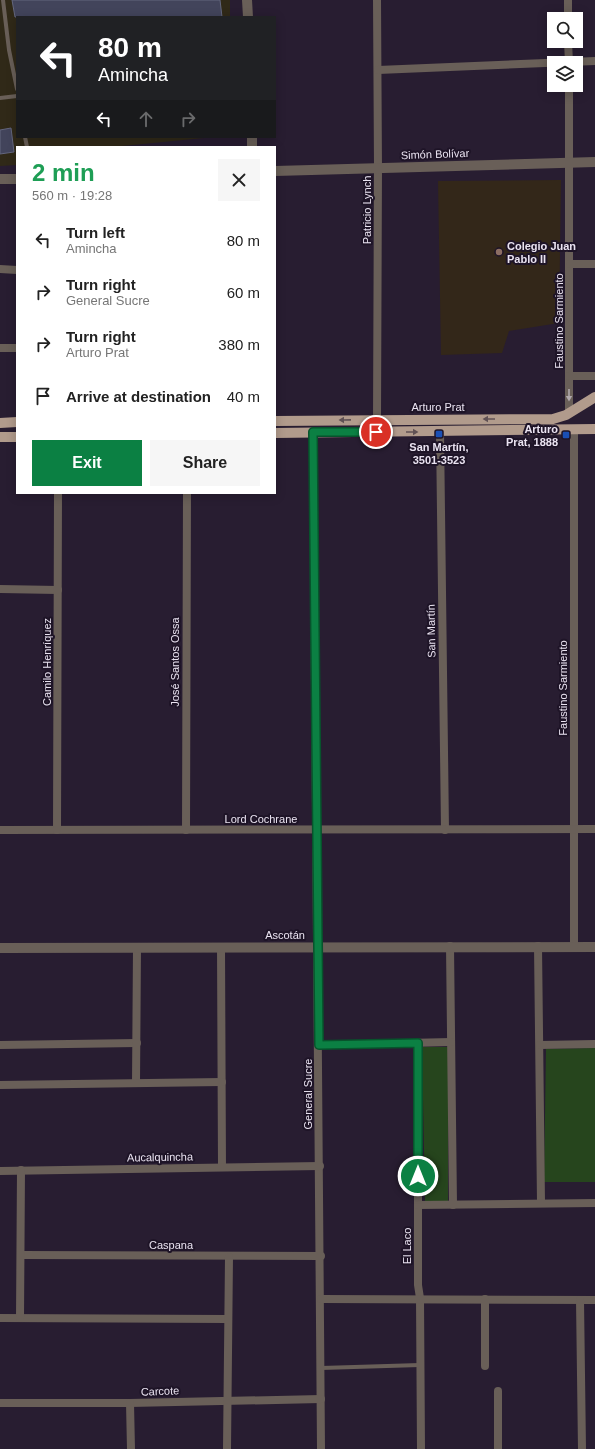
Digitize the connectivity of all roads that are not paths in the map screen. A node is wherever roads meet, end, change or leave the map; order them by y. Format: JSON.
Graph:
{"nodes":[{"id":1,"x":3,"y":0,"type":"edge"},
{"id":2,"x":247,"y":0,"type":"edge"},
{"id":3,"x":377,"y":0,"type":"edge"},
{"id":4,"x":568,"y":0,"type":"edge"},
{"id":5,"x":568,"y":12,"type":"edge"},
{"id":6,"x":248,"y":16,"type":"edge"},
{"id":7,"x":583,"y":61,"type":"edge"},
{"id":8,"x":595,"y":61,"type":"edge"},
{"id":9,"x":547,"y":63,"type":"edge"},
{"id":10,"x":378,"y":70,"type":"junction"},
{"id":11,"x":16,"y":84,"type":"edge"},
{"id":12,"x":569,"y":92,"type":"edge"},
{"id":13,"x":16,"y":96,"type":"edge"},
{"id":14,"x":0,"y":98,"type":"edge"},
{"id":15,"x":570,"y":162,"type":"junction"},
{"id":16,"x":595,"y":162,"type":"edge"},
{"id":17,"x":378,"y":168,"type":"junction"},
{"id":18,"x":276,"y":171,"type":"edge"},
{"id":19,"x":0,"y":179,"type":"edge"},
{"id":20,"x":16,"y":179,"type":"edge"},
{"id":21,"x":570,"y":264,"type":"junction"},
{"id":22,"x":595,"y":264,"type":"edge"},
{"id":23,"x":0,"y":269,"type":"edge"},
{"id":24,"x":16,"y":270,"type":"edge"},
{"id":25,"x":0,"y":348,"type":"edge"},
{"id":26,"x":16,"y":348,"type":"edge"},
{"id":27,"x":569,"y":376,"type":"junction"},
{"id":28,"x":595,"y":376,"type":"edge"},
{"id":29,"x":595,"y":397,"type":"edge"},
{"id":30,"x":569,"y":413,"type":"junction"},
{"id":31,"x":377,"y":419,"type":"junction"},
{"id":32,"x":276,"y":421,"type":"edge"},
{"id":33,"x":16,"y":422,"type":"edge"},
{"id":34,"x":0,"y":423,"type":"edge"},
{"id":35,"x":595,"y":429,"type":"edge"},
{"id":36,"x":574,"y":430,"type":"junction"},
{"id":37,"x":313,"y":432,"type":"junction"},
{"id":38,"x":440,"y":432,"type":"junction"},
{"id":39,"x":276,"y":433,"type":"edge"},
{"id":40,"x":0,"y":437,"type":"edge"},
{"id":41,"x":16,"y":437,"type":"edge"},
{"id":42,"x":58,"y":494,"type":"edge"},
{"id":43,"x":186,"y":494,"type":"edge"},
{"id":44,"x":0,"y":589,"type":"edge"},
{"id":45,"x":58,"y":590,"type":"junction"},
{"id":46,"x":595,"y":829,"type":"edge"},
{"id":47,"x":0,"y":830,"type":"edge"},
{"id":48,"x":57,"y":830,"type":"junction"},
{"id":49,"x":186,"y":830,"type":"junction"},
{"id":50,"x":317,"y":830,"type":"junction"},
{"id":51,"x":445,"y":830,"type":"junction"},
{"id":52,"x":574,"y":830,"type":"junction"},
{"id":53,"x":450,"y":946,"type":"junction"},
{"id":54,"x":538,"y":946,"type":"junction"},
{"id":55,"x":221,"y":947,"type":"junction"},
{"id":56,"x":318,"y":947,"type":"junction"},
{"id":57,"x":574,"y":947,"type":"junction"},
{"id":58,"x":595,"y":947,"type":"edge"},
{"id":59,"x":0,"y":948,"type":"edge"},
{"id":60,"x":137,"y":948,"type":"junction"},
{"id":61,"x":452,"y":1042,"type":"junction"},
{"id":62,"x":137,"y":1043,"type":"junction"},
{"id":63,"x":418,"y":1043,"type":"junction"},
{"id":64,"x":595,"y":1044,"type":"edge"},
{"id":65,"x":0,"y":1045,"type":"edge"},
{"id":66,"x":319,"y":1045,"type":"junction"},
{"id":67,"x":540,"y":1045,"type":"junction"},
{"id":68,"x":222,"y":1082,"type":"junction"},
{"id":69,"x":136,"y":1083,"type":"junction"},
{"id":70,"x":0,"y":1085,"type":"edge"},
{"id":71,"x":320,"y":1166,"type":"junction"},
{"id":72,"x":222,"y":1168,"type":"junction"},
{"id":73,"x":21,"y":1170,"type":"junction"},
{"id":74,"x":0,"y":1171,"type":"edge"},
{"id":75,"x":541,"y":1202,"type":"junction"},
{"id":76,"x":595,"y":1203,"type":"edge"},
{"id":77,"x":418,"y":1205,"type":"junction"},
{"id":78,"x":453,"y":1205,"type":"junction"},
{"id":79,"x":21,"y":1255,"type":"junction"},
{"id":80,"x":321,"y":1256,"type":"junction"},
{"id":81,"x":229,"y":1257,"type":"junction"},
{"id":82,"x":420,"y":1298,"type":"junction"},
{"id":83,"x":321,"y":1299,"type":"junction"},
{"id":84,"x":485,"y":1299,"type":"junction"},
{"id":85,"x":580,"y":1300,"type":"junction"},
{"id":86,"x":595,"y":1300,"type":"edge"},
{"id":87,"x":0,"y":1318,"type":"edge"},
{"id":88,"x":20,"y":1318,"type":"junction"},
{"id":89,"x":228,"y":1319,"type":"junction"},
{"id":90,"x":421,"y":1365,"type":"junction"},
{"id":91,"x":484,"y":1366,"type":"dead end"},
{"id":92,"x":321,"y":1368,"type":"junction"},
{"id":93,"x":498,"y":1391,"type":"dead end"},
{"id":94,"x":321,"y":1399,"type":"junction"},
{"id":95,"x":226,"y":1400,"type":"junction"},
{"id":96,"x":0,"y":1403,"type":"edge"},
{"id":97,"x":130,"y":1403,"type":"junction"},
{"id":98,"x":131,"y":1449,"type":"edge"},
{"id":99,"x":227,"y":1449,"type":"edge"},
{"id":100,"x":321,"y":1449,"type":"edge"},
{"id":101,"x":421,"y":1449,"type":"edge"},
{"id":102,"x":498,"y":1449,"type":"edge"},
{"id":103,"x":582,"y":1449,"type":"edge"}],
"edges":[{"from":1,"to":11,"type":"lane"},
{"from":2,"to":6,"type":"street"},
{"from":3,"to":10,"type":"street","name":"Patricio Lynch"},
{"from":4,"to":5,"type":"street"},
{"from":7,"to":8,"type":"street"},
{"from":9,"to":10,"type":"street"},
{"from":10,"to":17,"type":"street","name":"Patricio Lynch"},
{"from":12,"to":15,"type":"street","name":"Faustino Sarmiento"},
{"from":13,"to":14,"type":"lane"},
{"from":15,"to":16,"type":"street","name":"Simón Bolívar"},
{"from":15,"to":17,"type":"street","name":"Simón Bolívar"},
{"from":15,"to":21,"type":"street","name":"Faustino Sarmiento"},
{"from":17,"to":18,"type":"street","name":"Simón Bolívar"},
{"from":17,"to":31,"type":"street","name":"Patricio Lynch"},
{"from":19,"to":20,"type":"street"},
{"from":21,"to":22,"type":"street"},
{"from":21,"to":27,"type":"street","name":"Faustino Sarmiento"},
{"from":23,"to":24,"type":"street"},
{"from":25,"to":26,"type":"street"},
{"from":27,"to":28,"type":"street"},
{"from":27,"to":30,"type":"street","name":"Faustino Sarmiento","one_way":true},
{"from":29,"to":30,"type":"main road","name":"Arturo Prat"},
{"from":30,"to":31,"type":"main road","name":"Arturo Prat","one_way":true},
{"from":31,"to":32,"type":"main road","name":"Arturo Prat","one_way":true},
{"from":33,"to":34,"type":"main road"},
{"from":35,"to":36,"type":"main road"},
{"from":36,"to":38,"type":"main road"},
{"from":36,"to":52,"type":"street","name":"Faustino Sarmiento"},
{"from":37,"to":38,"type":"main road","one_way":true},
{"from":37,"to":39,"type":"main road"},
{"from":37,"to":50,"type":"street","name":"General Sucre"},
{"from":38,"to":51,"type":"street","name":"San Martín"},
{"from":40,"to":41,"type":"main road"},
{"from":42,"to":45,"type":"street","name":"Camilo Henríquez"},
{"from":43,"to":49,"type":"street","name":"José Santos Ossa"},
{"from":44,"to":45,"type":"street"},
{"from":45,"to":48,"type":"street","name":"Camilo Henríquez"},
{"from":46,"to":52,"type":"street","name":"Lord Cochrane"},
{"from":47,"to":48,"type":"street","name":"Lord Cochrane"},
{"from":48,"to":49,"type":"street","name":"Lord Cochrane"},
{"from":49,"to":50,"type":"street","name":"Lord Cochrane"},
{"from":50,"to":51,"type":"street","name":"Lord Cochrane"},
{"from":50,"to":56,"type":"street","name":"General Sucre"},
{"from":51,"to":52,"type":"street","name":"Lord Cochrane"},
{"from":52,"to":57,"type":"street","name":"Faustino Sarmiento"},
{"from":53,"to":54,"type":"street","name":"Ascotán"},
{"from":53,"to":56,"type":"street","name":"Ascotán"},
{"from":53,"to":61,"type":"street"},
{"from":54,"to":57,"type":"street","name":"Ascotán"},
{"from":54,"to":67,"type":"street"},
{"from":55,"to":56,"type":"street","name":"Ascotán"},
{"from":55,"to":60,"type":"street","name":"Ascotán"},
{"from":55,"to":68,"type":"street"},
{"from":56,"to":66,"type":"street","name":"General Sucre"},
{"from":57,"to":58,"type":"street","name":"Ascotán"},
{"from":59,"to":60,"type":"street","name":"Ascotán"},
{"from":60,"to":62,"type":"street"},
{"from":61,"to":63,"type":"street"},
{"from":61,"to":78,"type":"street"},
{"from":62,"to":65,"type":"street"},
{"from":62,"to":69,"type":"street"},
{"from":63,"to":66,"type":"street"},
{"from":63,"to":77,"type":"street","name":"El Laco"},
{"from":64,"to":67,"type":"street"},
{"from":66,"to":71,"type":"street","name":"General Sucre"},
{"from":67,"to":75,"type":"street"},
{"from":68,"to":69,"type":"street"},
{"from":68,"to":72,"type":"street"},
{"from":69,"to":70,"type":"street"},
{"from":71,"to":72,"type":"street","name":"Aucalquincha"},
{"from":71,"to":80,"type":"street","name":"General Sucre"},
{"from":72,"to":73,"type":"street","name":"Aucalquincha"},
{"from":73,"to":74,"type":"street","name":"Aucalquincha"},
{"from":73,"to":79,"type":"street"},
{"from":75,"to":76,"type":"street"},
{"from":75,"to":78,"type":"street"},
{"from":77,"to":78,"type":"street"},
{"from":77,"to":82,"type":"street","name":"El Laco"},
{"from":79,"to":81,"type":"street","name":"Caspana"},
{"from":79,"to":88,"type":"street"},
{"from":80,"to":81,"type":"street","name":"Caspana"},
{"from":80,"to":83,"type":"street","name":"General Sucre"},
{"from":81,"to":89,"type":"street"},
{"from":82,"to":83,"type":"street"},
{"from":82,"to":84,"type":"street"},
{"from":82,"to":90,"type":"street","name":"El Laco"},
{"from":83,"to":92,"type":"street","name":"General Sucre"},
{"from":84,"to":85,"type":"street"},
{"from":84,"to":91,"type":"street"},
{"from":85,"to":86,"type":"street"},
{"from":85,"to":103,"type":"street"},
{"from":87,"to":88,"type":"street"},
{"from":88,"to":89,"type":"street"},
{"from":89,"to":95,"type":"street"},
{"from":90,"to":92,"type":"lane"},
{"from":90,"to":101,"type":"street","name":"El Laco"},
{"from":92,"to":94,"type":"street","name":"General Sucre"},
{"from":93,"to":102,"type":"street"},
{"from":94,"to":95,"type":"street","name":"Carcote"},
{"from":94,"to":100,"type":"street","name":"General Sucre"},
{"from":95,"to":97,"type":"street","name":"Carcote"},
{"from":95,"to":99,"type":"street"},
{"from":96,"to":97,"type":"street","name":"Carcote"},
{"from":97,"to":98,"type":"street"}]}
